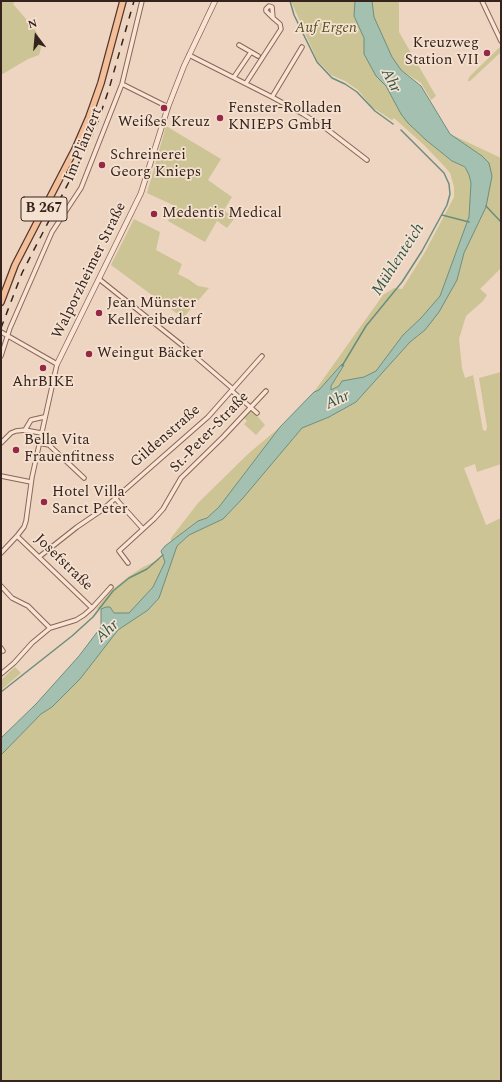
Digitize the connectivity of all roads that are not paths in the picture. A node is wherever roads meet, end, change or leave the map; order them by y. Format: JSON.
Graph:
{"nodes":[{"id":1,"x":123,"y":1,"type":"edge"},
{"id":2,"x":142,"y":1,"type":"edge"},
{"id":3,"x":215,"y":1,"type":"edge"},
{"id":4,"x":482,"y":1,"type":"edge"},
{"id":5,"x":273,"y":18,"type":"dead end"},
{"id":6,"x":501,"y":41,"type":"edge"},
{"id":7,"x":239,"y":45,"type":"dead end"},
{"id":8,"x":302,"y":47,"type":"dead end"},
{"id":9,"x":251,"y":52,"type":"junction"},
{"id":10,"x":189,"y":55,"type":"junction"},
{"id":11,"x":258,"y":56,"type":"dead end"},
{"id":12,"x":234,"y":77,"type":"junction"},
{"id":13,"x":246,"y":83,"type":"junction"},
{"id":14,"x":122,"y":84,"type":"junction"},
{"id":15,"x":272,"y":96,"type":"junction"},
{"id":16,"x":168,"y":106,"type":"junction"},
{"id":17,"x":367,"y":160,"type":"dead end"},
{"id":18,"x":99,"y":279,"type":"junction"},
{"id":19,"x":1,"y":302,"type":"edge"},
{"id":20,"x":1,"y":332,"type":"edge"},
{"id":21,"x":9,"y":336,"type":"junction"},
{"id":22,"x":1,"y":356,"type":"edge"},
{"id":23,"x":262,"y":356,"type":"dead end"},
{"id":24,"x":57,"y":364,"type":"junction"},
{"id":25,"x":232,"y":390,"type":"junction"},
{"id":26,"x":266,"y":391,"type":"dead end"},
{"id":27,"x":251,"y":408,"type":"junction"},
{"id":28,"x":257,"y":414,"type":"dead end"},
{"id":29,"x":44,"y":417,"type":"junction"},
{"id":30,"x":25,"y":430,"type":"junction"},
{"id":31,"x":41,"y":433,"type":"junction"},
{"id":32,"x":1,"y":443,"type":"edge"},
{"id":33,"x":39,"y":443,"type":"junction"},
{"id":34,"x":1,"y":476,"type":"edge"},
{"id":35,"x":84,"y":478,"type":"dead end"},
{"id":36,"x":31,"y":482,"type":"junction"},
{"id":37,"x":115,"y":498,"type":"junction"},
{"id":38,"x":143,"y":529,"type":"junction"},
{"id":39,"x":17,"y":536,"type":"junction"},
{"id":40,"x":1,"y":553,"type":"edge"},
{"id":41,"x":38,"y":557,"type":"junction"},
{"id":42,"x":128,"y":563,"type":"dead end"},
{"id":43,"x":1,"y":586,"type":"edge"},
{"id":44,"x":111,"y":587,"type":"dead end"},
{"id":45,"x":91,"y":607,"type":"junction"},
{"id":46,"x":50,"y":628,"type":"junction"},
{"id":47,"x":1,"y":674,"type":"edge"}],
"edges":[{"from":1,"to":19,"type":"main road","number":"B 267"},
{"from":2,"to":14,"type":"street","name":"Im Plänzert"},
{"from":3,"to":10,"type":"street","name":"Walporzheimer Straße"},
{"from":4,"to":6,"type":"street"},
{"from":5,"to":13,"type":"street"},
{"from":7,"to":9,"type":"street"},
{"from":8,"to":15,"type":"street"},
{"from":9,"to":11,"type":"street"},
{"from":9,"to":12,"type":"street"},
{"from":10,"to":12,"type":"street"},
{"from":10,"to":16,"type":"street","name":"Walporzheimer Straße"},
{"from":12,"to":13,"type":"street"},
{"from":13,"to":15,"type":"street"},
{"from":14,"to":16,"type":"street"},
{"from":14,"to":21,"type":"street","name":"Im Plänzert"},
{"from":15,"to":17,"type":"street"},
{"from":16,"to":18,"type":"street","name":"Walporzheimer Straße"},
{"from":18,"to":24,"type":"street","name":"Walporzheimer Straße"},
{"from":18,"to":25,"type":"street"},
{"from":20,"to":21,"type":"street"},
{"from":21,"to":22,"type":"street","name":"Im Plänzert"},
{"from":21,"to":24,"type":"street"},
{"from":23,"to":25,"type":"street","name":"Gildenstraße"},
{"from":24,"to":29,"type":"street","name":"Walporzheimer Straße"},
{"from":25,"to":27,"type":"street"},
{"from":25,"to":37,"type":"street","name":"Gildenstraße"},
{"from":26,"to":27,"type":"street","name":"St.-Peter-Straße"},
{"from":27,"to":28,"type":"street"},
{"from":27,"to":38,"type":"street","name":"St.-Peter-Straße"},
{"from":29,"to":30,"type":"street"},
{"from":29,"to":31,"type":"street","name":"Walporzheimer Straße"},
{"from":30,"to":31,"type":"street"},
{"from":30,"to":32,"type":"street"},
{"from":31,"to":33,"type":"street","name":"Walporzheimer Straße"},
{"from":33,"to":35,"type":"street"},
{"from":33,"to":36,"type":"street","name":"Walporzheimer Straße"},
{"from":34,"to":36,"type":"street"},
{"from":36,"to":39,"type":"street","name":"Walporzheimer Straße"},
{"from":37,"to":38,"type":"street"},
{"from":37,"to":41,"type":"street","name":"Gildenstraße"},
{"from":38,"to":42,"type":"street","name":"St.-Peter-Straße"},
{"from":39,"to":40,"type":"street","name":"Walporzheimer Straße"},
{"from":39,"to":41,"type":"street","name":"Josefstraße"},
{"from":41,"to":45,"type":"street","name":"Josefstraße"},
{"from":43,"to":46,"type":"street"},
{"from":44,"to":45,"type":"street"},
{"from":45,"to":46,"type":"street"},
{"from":46,"to":47,"type":"street"}]}
